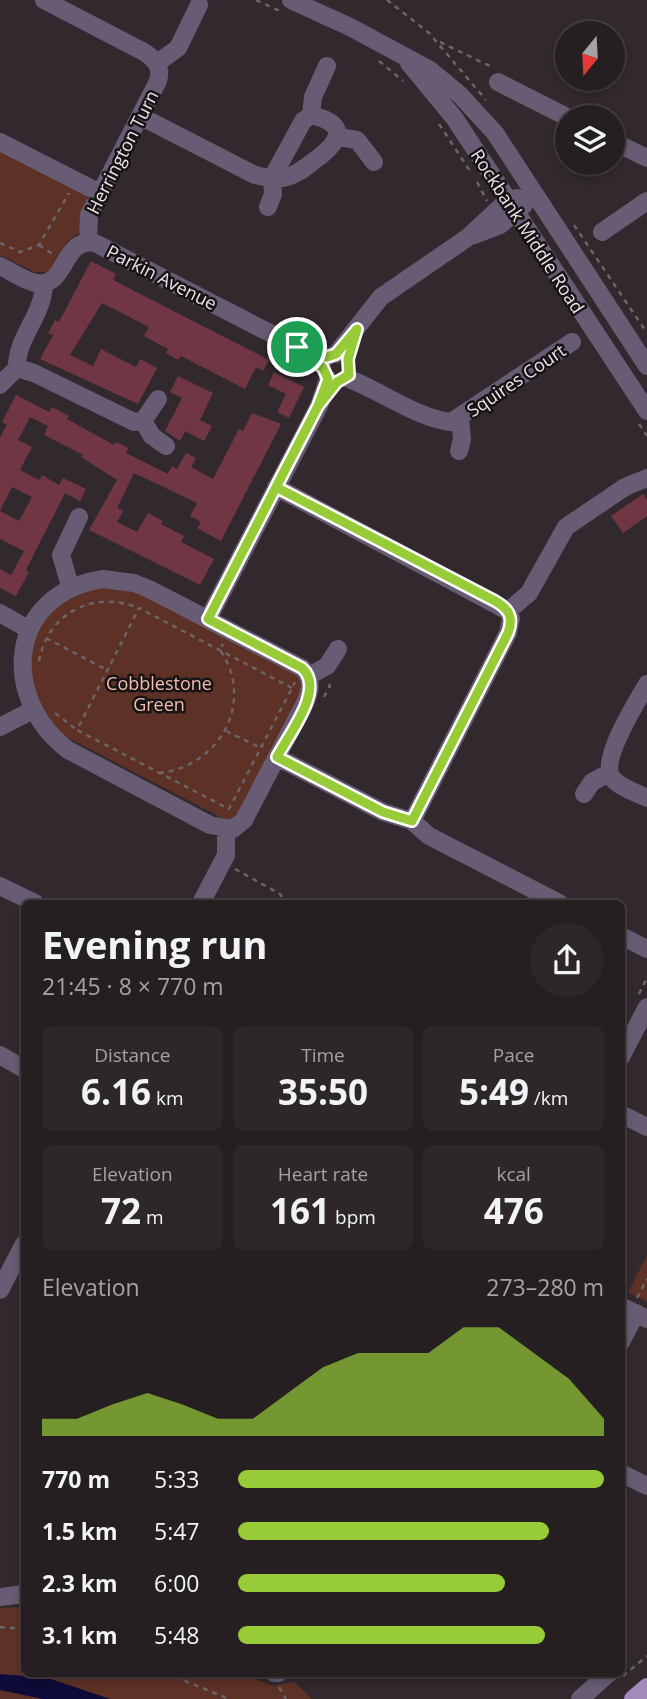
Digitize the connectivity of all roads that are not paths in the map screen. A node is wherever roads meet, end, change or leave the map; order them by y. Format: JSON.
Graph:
{"nodes":[{"id":1,"x":44,"y":0,"type":"edge"},
{"id":2,"x":200,"y":5,"type":"dead end"},
{"id":3,"x":291,"y":8,"type":"edge"},
{"id":4,"x":402,"y":55,"type":"junction"},
{"id":5,"x":157,"y":63,"type":"junction"},
{"id":6,"x":327,"y":65,"type":"dead end"},
{"id":7,"x":501,"y":77,"type":"road end"},
{"id":8,"x":555,"y":113,"type":"edge"},
{"id":9,"x":311,"y":115,"type":"junction"},
{"id":10,"x":140,"y":116,"type":"junction"},
{"id":11,"x":339,"y":137,"type":"junction"},
{"id":12,"x":0,"y":142,"type":"edge"},
{"id":13,"x":625,"y":147,"type":"edge"},
{"id":14,"x":647,"y":158,"type":"edge"},
{"id":15,"x":374,"y":162,"type":"dead end"},
{"id":16,"x":272,"y":178,"type":"junction"},
{"id":17,"x":100,"y":193,"type":"junction"},
{"id":18,"x":534,"y":193,"type":"junction"},
{"id":19,"x":647,"y":201,"type":"edge"},
{"id":20,"x":512,"y":206,"type":"junction"},
{"id":21,"x":268,"y":207,"type":"dead end"},
{"id":22,"x":601,"y":232,"type":"dead end"},
{"id":23,"x":467,"y":238,"type":"junction"},
{"id":24,"x":88,"y":242,"type":"junction"},
{"id":25,"x":0,"y":266,"type":"edge"},
{"id":26,"x":44,"y":283,"type":"junction"},
{"id":27,"x":572,"y":342,"type":"dead end"},
{"id":28,"x":647,"y":366,"type":"edge"},
{"id":29,"x":337,"y":368,"type":"junction"},
{"id":30,"x":17,"y":369,"type":"junction"},
{"id":31,"x":0,"y":385,"type":"edge"},
{"id":32,"x":158,"y":398,"type":"dead end"},
{"id":33,"x":647,"y":411,"type":"edge"},
{"id":34,"x":460,"y":418,"type":"junction"},
{"id":35,"x":143,"y":421,"type":"junction"},
{"id":36,"x":166,"y":446,"type":"dead end"},
{"id":37,"x":459,"y":451,"type":"dead end"},
{"id":38,"x":644,"y":479,"type":"edge"},
{"id":39,"x":276,"y":487,"type":"junction"},
{"id":40,"x":79,"y":517,"type":"dead end"},
{"id":41,"x":70,"y":586,"type":"junction"},
{"id":42,"x":508,"y":611,"type":"junction"},
{"id":43,"x":0,"y":613,"type":"edge"},
{"id":44,"x":208,"y":619,"type":"junction"},
{"id":45,"x":26,"y":628,"type":"junction"},
{"id":46,"x":338,"y":649,"type":"dead end"},
{"id":47,"x":309,"y":676,"type":"junction"},
{"id":48,"x":647,"y":684,"type":"edge"},
{"id":49,"x":27,"y":713,"type":"junction"},
{"id":50,"x":0,"y":727,"type":"edge"},
{"id":51,"x":277,"y":757,"type":"junction"},
{"id":52,"x":610,"y":773,"type":"junction"},
{"id":53,"x":584,"y":794,"type":"dead end"},
{"id":54,"x":647,"y":798,"type":"edge"},
{"id":55,"x":412,"y":821,"type":"junction"},
{"id":56,"x":221,"y":822,"type":"junction"},
{"id":57,"x":0,"y":886,"type":"edge"},
{"id":58,"x":536,"y":898,"type":"edge"},
{"id":59,"x":29,"y":900,"type":"edge"},
{"id":60,"x":203,"y":900,"type":"edge"},
{"id":61,"x":625,"y":938,"type":"edge"},
{"id":62,"x":647,"y":949,"type":"edge"},
{"id":63,"x":647,"y":1007,"type":"edge"},
{"id":64,"x":625,"y":1048,"type":"edge"},
{"id":65,"x":0,"y":1055,"type":"edge"},
{"id":66,"x":21,"y":1067,"type":"edge"},
{"id":67,"x":625,"y":1116,"type":"edge"},
{"id":68,"x":647,"y":1127,"type":"edge"},
{"id":69,"x":21,"y":1250,"type":"edge"},
{"id":70,"x":0,"y":1290,"type":"edge"},
{"id":71,"x":633,"y":1308,"type":"edge"},
{"id":72,"x":625,"y":1331,"type":"edge"},
{"id":73,"x":625,"y":1475,"type":"edge"},
{"id":74,"x":647,"y":1486,"type":"edge"},
{"id":75,"x":21,"y":1594,"type":"edge"},
{"id":76,"x":0,"y":1597,"type":"edge"},
{"id":77,"x":605,"y":1677,"type":"edge"},
{"id":78,"x":647,"y":1687,"type":"edge"},
{"id":79,"x":580,"y":1699,"type":"edge"},
{"id":80,"x":633,"y":1699,"type":"edge"}],
"edges":[{"from":1,"to":5,"type":"street"},
{"from":2,"to":5,"type":"street"},
{"from":3,"to":4,"type":"street","name":"Rockbank Middle Road"},
{"from":4,"to":18,"type":"street","name":"Rockbank Middle Road"},
{"from":4,"to":20,"type":"street","name":"Rockbank Middle Road"},
{"from":5,"to":10,"type":"street","name":"Herrington Turn"},
{"from":6,"to":9,"type":"street"},
{"from":7,"to":8,"type":"street"},
{"from":9,"to":11,"type":"street"},
{"from":9,"to":16,"type":"street"},
{"from":10,"to":16,"type":"street"},
{"from":10,"to":17,"type":"street","name":"Herrington Turn"},
{"from":11,"to":15,"type":"street"},
{"from":11,"to":16,"type":"street"},
{"from":12,"to":17,"type":"street"},
{"from":13,"to":14,"type":"street"},
{"from":16,"to":21,"type":"street"},
{"from":17,"to":24,"type":"street","name":"Herrington Turn"},
{"from":18,"to":20,"type":"street"},
{"from":18,"to":28,"type":"street","name":"Rockbank Middle Road"},
{"from":19,"to":22,"type":"street"},
{"from":20,"to":23,"type":"street"},
{"from":20,"to":23,"type":"street"},
{"from":20,"to":33,"type":"street","name":"Rockbank Middle Road"},
{"from":23,"to":29,"type":"street"},
{"from":24,"to":26,"type":"street","name":"Parkin Avenue"},
{"from":24,"to":29,"type":"street","name":"Parkin Avenue"},
{"from":25,"to":26,"type":"street"},
{"from":26,"to":30,"type":"street"},
{"from":27,"to":34,"type":"street","name":"Squires Court"},
{"from":29,"to":34,"type":"street","name":"Squires Court"},
{"from":29,"to":39,"type":"street"},
{"from":30,"to":31,"type":"street"},
{"from":30,"to":35,"type":"street"},
{"from":32,"to":35,"type":"street"},
{"from":34,"to":37,"type":"street","name":"Squires Court"},
{"from":35,"to":36,"type":"street"},
{"from":38,"to":42,"type":"street"},
{"from":39,"to":42,"type":"street"},
{"from":39,"to":44,"type":"street"},
{"from":40,"to":41,"type":"street"},
{"from":41,"to":44,"type":"street"},
{"from":41,"to":45,"type":"street"},
{"from":42,"to":55,"type":"street"},
{"from":43,"to":45,"type":"street"},
{"from":44,"to":47,"type":"street"},
{"from":45,"to":49,"type":"street"},
{"from":46,"to":47,"type":"street"},
{"from":47,"to":51,"type":"street"},
{"from":48,"to":52,"type":"street"},
{"from":49,"to":50,"type":"street"},
{"from":49,"to":56,"type":"street"},
{"from":51,"to":55,"type":"street"},
{"from":51,"to":56,"type":"street"},
{"from":52,"to":53,"type":"street"},
{"from":52,"to":54,"type":"street"},
{"from":55,"to":58,"type":"street"},
{"from":56,"to":60,"type":"street"},
{"from":57,"to":59,"type":"street"},
{"from":61,"to":62,"type":"street"},
{"from":63,"to":64,"type":"street"},
{"from":65,"to":66,"type":"street"},
{"from":67,"to":68,"type":"street"},
{"from":69,"to":70,"type":"street"},
{"from":71,"to":72,"type":"street"},
{"from":73,"to":74,"type":"street"},
{"from":75,"to":76,"type":"street"},
{"from":77,"to":79,"type":"street"},
{"from":78,"to":80,"type":"main road"}]}
